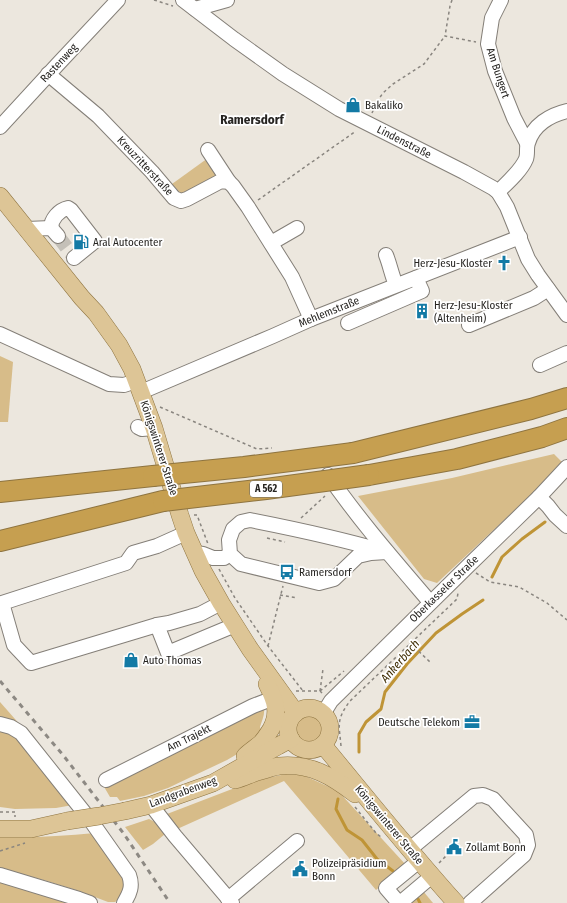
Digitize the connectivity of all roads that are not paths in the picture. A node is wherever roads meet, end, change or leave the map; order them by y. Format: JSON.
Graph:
{"nodes":[{"id":1,"x":118,"y":0,"type":"edge"},
{"id":2,"x":183,"y":0,"type":"edge"},
{"id":3,"x":228,"y":0,"type":"edge"},
{"id":4,"x":502,"y":0,"type":"edge"},
{"id":5,"x":195,"y":9,"type":"junction"},
{"id":6,"x":48,"y":74,"type":"junction"},
{"id":7,"x":567,"y":111,"type":"edge"},
{"id":8,"x":0,"y":127,"type":"edge"},
{"id":9,"x":527,"y":143,"type":"junction"},
{"id":10,"x":208,"y":150,"type":"dead end"},
{"id":11,"x":229,"y":182,"type":"junction"},
{"id":12,"x":498,"y":192,"type":"junction"},
{"id":13,"x":0,"y":196,"type":"edge"},
{"id":14,"x":297,"y":228,"type":"dead end"},
{"id":15,"x":27,"y":230,"type":"junction"},
{"id":16,"x":520,"y":237,"type":"junction"},
{"id":17,"x":271,"y":243,"type":"junction"},
{"id":18,"x":386,"y":255,"type":"dead end"},
{"id":19,"x":63,"y":274,"type":"junction"},
{"id":20,"x":416,"y":278,"type":"junction"},
{"id":21,"x":396,"y":285,"type":"junction"},
{"id":22,"x":548,"y":288,"type":"junction"},
{"id":23,"x":566,"y":312,"type":"edge"},
{"id":24,"x":311,"y":319,"type":"junction"},
{"id":25,"x":348,"y":323,"type":"dead end"},
{"id":26,"x":469,"y":325,"type":"dead end"},
{"id":27,"x":0,"y":334,"type":"edge"},
{"id":28,"x":567,"y":353,"type":"edge"},
{"id":29,"x":540,"y":365,"type":"dead end"},
{"id":30,"x":139,"y":386,"type":"junction"},
{"id":31,"x":567,"y":398,"type":"edge"},
{"id":32,"x":567,"y":411,"type":"edge"},
{"id":33,"x":536,"y":422,"type":"junction"},
{"id":34,"x":567,"y":428,"type":"edge"},
{"id":35,"x":567,"y":434,"type":"edge"},
{"id":36,"x":567,"y":467,"type":"edge"},
{"id":37,"x":326,"y":472,"type":"dead end"},
{"id":38,"x":0,"y":492,"type":"edge"},
{"id":39,"x":539,"y":497,"type":"junction"},
{"id":40,"x":567,"y":526,"type":"edge"},
{"id":41,"x":186,"y":533,"type":"junction"},
{"id":42,"x":341,"y":540,"type":"junction"},
{"id":43,"x":0,"y":541,"type":"edge"},
{"id":44,"x":386,"y":552,"type":"junction"},
{"id":45,"x":195,"y":553,"type":"junction"},
{"id":46,"x":230,"y":554,"type":"junction"},
{"id":47,"x":344,"y":570,"type":"junction"},
{"id":48,"x":430,"y":602,"type":"junction"},
{"id":49,"x":221,"y":603,"type":"junction"},
{"id":50,"x":163,"y":624,"type":"junction"},
{"id":51,"x":235,"y":625,"type":"junction"},
{"id":52,"x":255,"y":656,"type":"junction"},
{"id":53,"x":274,"y":698,"type":"junction"},
{"id":54,"x":296,"y":713,"type":"junction"},
{"id":55,"x":323,"y":714,"type":"junction"},
{"id":56,"x":0,"y":724,"type":"edge"},
{"id":57,"x":291,"y":739,"type":"junction"},
{"id":58,"x":323,"y":745,"type":"junction"},
{"id":59,"x":236,"y":770,"type":"junction"},
{"id":60,"x":106,"y":780,"type":"dead end"},
{"id":61,"x":213,"y":783,"type":"junction"},
{"id":62,"x":151,"y":805,"type":"junction"},
{"id":63,"x":373,"y":807,"type":"junction"},
{"id":64,"x":0,"y":818,"type":"edge"},
{"id":65,"x":67,"y":821,"type":"junction"},
{"id":66,"x":0,"y":829,"type":"edge"},
{"id":67,"x":297,"y":841,"type":"dead end"},
{"id":68,"x":414,"y":855,"type":"junction"},
{"id":69,"x":435,"y":870,"type":"junction"},
{"id":70,"x":0,"y":875,"type":"edge"},
{"id":71,"x":230,"y":901,"type":"edge"},
{"id":72,"x":90,"y":903,"type":"edge"},
{"id":73,"x":124,"y":903,"type":"edge"},
{"id":74,"x":399,"y":903,"type":"edge"},
{"id":75,"x":456,"y":903,"type":"edge"},
{"id":76,"x":470,"y":903,"type":"edge"}],
"edges":[{"from":1,"to":6,"type":"street","name":"Rastenweg"},
{"from":2,"to":5,"type":"street","name":"Lindenstraße"},
{"from":3,"to":5,"type":"street"},
{"from":4,"to":9,"type":"street","name":"Am Bungert"},
{"from":5,"to":12,"type":"street","name":"Lindenstraße"},
{"from":6,"to":8,"type":"street","name":"Rastenweg"},
{"from":6,"to":11,"type":"street","name":"Kreuzritterstraße"},
{"from":7,"to":9,"type":"street"},
{"from":9,"to":12,"type":"street"},
{"from":10,"to":11,"type":"street"},
{"from":11,"to":17,"type":"street"},
{"from":12,"to":16,"type":"street","name":"Lindenstraße"},
{"from":13,"to":15,"type":"main road","name":"Königswinterer Straße"},
{"from":14,"to":17,"type":"street"},
{"from":15,"to":19,"type":"main road","name":"Königswinterer Straße"},
{"from":15,"to":19,"type":"street"},
{"from":16,"to":20,"type":"street","name":"Mehlemstraße"},
{"from":16,"to":22,"type":"street","name":"Lindenstraße"},
{"from":17,"to":24,"type":"street"},
{"from":18,"to":21,"type":"street"},
{"from":19,"to":30,"type":"main road","name":"Königswinterer Straße"},
{"from":20,"to":21,"type":"street","name":"Mehlemstraße"},
{"from":20,"to":25,"type":"street"},
{"from":21,"to":24,"type":"street","name":"Mehlemstraße"},
{"from":22,"to":23,"type":"street","name":"Lindenstraße"},
{"from":22,"to":26,"type":"street"},
{"from":24,"to":30,"type":"street","name":"Mehlemstraße"},
{"from":27,"to":30,"type":"street","name":"Mehlemstraße"},
{"from":28,"to":29,"type":"street"},
{"from":30,"to":41,"type":"main road","name":"Königswinterer Straße"},
{"from":31,"to":33,"type":"highway"},
{"from":32,"to":33,"type":"highway","number":"A 562"},
{"from":33,"to":34,"type":"highway","number":"A 562"},
{"from":33,"to":35,"type":"highway"},
{"from":33,"to":38,"type":"highway","number":"A 562","bridge":true},
{"from":33,"to":43,"type":"highway","number":"A 562","bridge":true},
{"from":36,"to":39,"type":"street","name":"Oberkasseler Straße"},
{"from":37,"to":44,"type":"street"},
{"from":39,"to":40,"type":"street"},
{"from":39,"to":48,"type":"street","name":"Oberkasseler Straße"},
{"from":41,"to":45,"type":"main road","name":"Königswinterer Straße"},
{"from":41,"to":50,"type":"street"},
{"from":42,"to":44,"type":"street"},
{"from":42,"to":46,"type":"street"},
{"from":42,"to":47,"type":"street"},
{"from":44,"to":47,"type":"street"},
{"from":44,"to":48,"type":"street"},
{"from":45,"to":46,"type":"street"},
{"from":45,"to":49,"type":"main road","name":"Königswinterer Straße"},
{"from":46,"to":47,"type":"street"},
{"from":48,"to":55,"type":"street","name":"Oberkasseler Straße"},
{"from":49,"to":50,"type":"street"},
{"from":49,"to":51,"type":"main road","name":"Königswinterer Straße"},
{"from":50,"to":51,"type":"street"},
{"from":51,"to":52,"type":"main road","name":"Königswinterer Straße"},
{"from":52,"to":53,"type":"main road"},
{"from":52,"to":54,"type":"main road","name":"Königswinterer Straße"},
{"from":53,"to":59,"type":"main road"},
{"from":53,"to":60,"type":"street","name":"Am Trajekt"},
{"from":54,"to":55,"type":"main road"},
{"from":54,"to":57,"type":"main road"},
{"from":55,"to":58,"type":"main road"},
{"from":56,"to":73,"type":"street"},
{"from":57,"to":58,"type":"main road"},
{"from":57,"to":59,"type":"main road","name":"Landgrabenweg"},
{"from":58,"to":63,"type":"main road","name":"Königswinterer Straße"},
{"from":59,"to":61,"type":"main road","name":"Landgrabenweg"},
{"from":61,"to":62,"type":"main road","name":"Landgrabenweg"},
{"from":61,"to":63,"type":"main road"},
{"from":62,"to":65,"type":"main road","name":"Landgrabenweg","bridge":true},
{"from":62,"to":71,"type":"street"},
{"from":63,"to":68,"type":"main road","name":"Königswinterer Straße"},
{"from":64,"to":65,"type":"main road","name":"Landgrabenweg"},
{"from":65,"to":66,"type":"main road","name":"Landgrabenweg"},
{"from":67,"to":71,"type":"street"},
{"from":68,"to":69,"type":"main road","name":"Königswinterer Straße"},
{"from":68,"to":74,"type":"street"},
{"from":68,"to":76,"type":"street"},
{"from":69,"to":74,"type":"street"},
{"from":69,"to":75,"type":"main road","name":"Königswinterer Straße"},
{"from":70,"to":72,"type":"street"}]}
